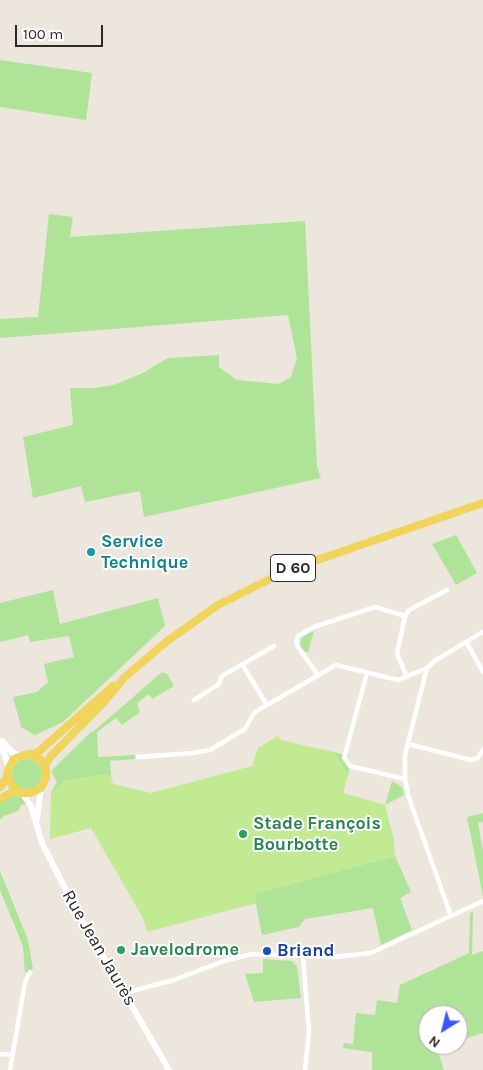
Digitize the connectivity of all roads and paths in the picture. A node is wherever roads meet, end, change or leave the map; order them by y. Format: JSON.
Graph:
{"nodes":[{"id":1,"x":483,"y":503,"type":"edge"},
{"id":2,"x":447,"y":590,"type":"dead end"},
{"id":3,"x":405,"y":616,"type":"junction"},
{"id":4,"x":483,"y":632,"type":"edge"},
{"id":5,"x":467,"y":642,"type":"junction"},
{"id":6,"x":274,"y":646,"type":"dead end"},
{"id":7,"x":242,"y":664,"type":"junction"},
{"id":8,"x":427,"y":668,"type":"junction"},
{"id":9,"x":367,"y":672,"type":"junction"},
{"id":10,"x":483,"y":672,"type":"edge"},
{"id":11,"x":318,"y":675,"type":"junction"},
{"id":12,"x":125,"y":677,"type":"junction"},
{"id":13,"x":407,"y":677,"type":"junction"},
{"id":14,"x":194,"y":700,"type":"dead end"},
{"id":15,"x":266,"y":704,"type":"junction"},
{"id":16,"x":0,"y":740,"type":"edge"},
{"id":17,"x":408,"y":744,"type":"junction"},
{"id":18,"x":483,"y":749,"type":"edge"},
{"id":19,"x":31,"y":755,"type":"junction"},
{"id":20,"x":20,"y":756,"type":"junction"},
{"id":21,"x":138,"y":757,"type":"dead end"},
{"id":22,"x":45,"y":766,"type":"junction"},
{"id":23,"x":8,"y":771,"type":"junction"},
{"id":24,"x":405,"y":778,"type":"junction"},
{"id":25,"x":0,"y":787,"type":"edge"},
{"id":26,"x":41,"y":788,"type":"junction"},
{"id":27,"x":19,"y":791,"type":"junction"},
{"id":28,"x":0,"y":800,"type":"edge"},
{"id":29,"x":37,"y":822,"type":"junction"},
{"id":30,"x":483,"y":901,"type":"edge"},
{"id":31,"x":451,"y":916,"type":"junction"},
{"id":32,"x":303,"y":957,"type":"junction"},
{"id":33,"x":30,"y":972,"type":"dead end"},
{"id":34,"x":124,"y":994,"type":"junction"},
{"id":35,"x":0,"y":1054,"type":"edge"},
{"id":36,"x":13,"y":1055,"type":"junction"},
{"id":37,"x":10,"y":1070,"type":"edge"},
{"id":38,"x":169,"y":1070,"type":"edge"},
{"id":39,"x":305,"y":1070,"type":"edge"}],
"edges":[{"from":1,"to":12,"type":"main road","number":"D 60"},
{"from":2,"to":3,"type":"street"},
{"from":3,"to":11,"type":"street"},
{"from":3,"to":13,"type":"street"},
{"from":4,"to":5,"type":"street"},
{"from":5,"to":8,"type":"street"},
{"from":5,"to":10,"type":"street"},
{"from":6,"to":7,"type":"street"},
{"from":7,"to":14,"type":"street"},
{"from":7,"to":15,"type":"street"},
{"from":8,"to":13,"type":"street"},
{"from":8,"to":17,"type":"street"},
{"from":9,"to":11,"type":"street"},
{"from":9,"to":13,"type":"street"},
{"from":9,"to":24,"type":"street"},
{"from":11,"to":15,"type":"street"},
{"from":12,"to":19,"type":"main road","number":"D 60"},
{"from":12,"to":22,"type":"main road","number":"D 60"},
{"from":15,"to":21,"type":"street"},
{"from":16,"to":20,"type":"main road"},
{"from":16,"to":23,"type":"main road"},
{"from":17,"to":18,"type":"street"},
{"from":17,"to":24,"type":"street"},
{"from":19,"to":20,"type":"main road"},
{"from":19,"to":22,"type":"main road"},
{"from":20,"to":23,"type":"main road"},
{"from":22,"to":26,"type":"main road"},
{"from":23,"to":25,"type":"main road"},
{"from":23,"to":27,"type":"main road"},
{"from":24,"to":31,"type":"street"},
{"from":26,"to":27,"type":"main road"},
{"from":26,"to":29,"type":"main road"},
{"from":27,"to":28,"type":"main road"},
{"from":27,"to":29,"type":"main road"},
{"from":29,"to":34,"type":"main road","name":"Rue Jean Jaurès"},
{"from":30,"to":31,"type":"street"},
{"from":31,"to":32,"type":"street"},
{"from":32,"to":34,"type":"street"},
{"from":32,"to":39,"type":"street"},
{"from":33,"to":36,"type":"street"},
{"from":34,"to":38,"type":"main road","name":"Rue Jean Jaurès"},
{"from":35,"to":36,"type":"street"},
{"from":36,"to":37,"type":"street"}]}
